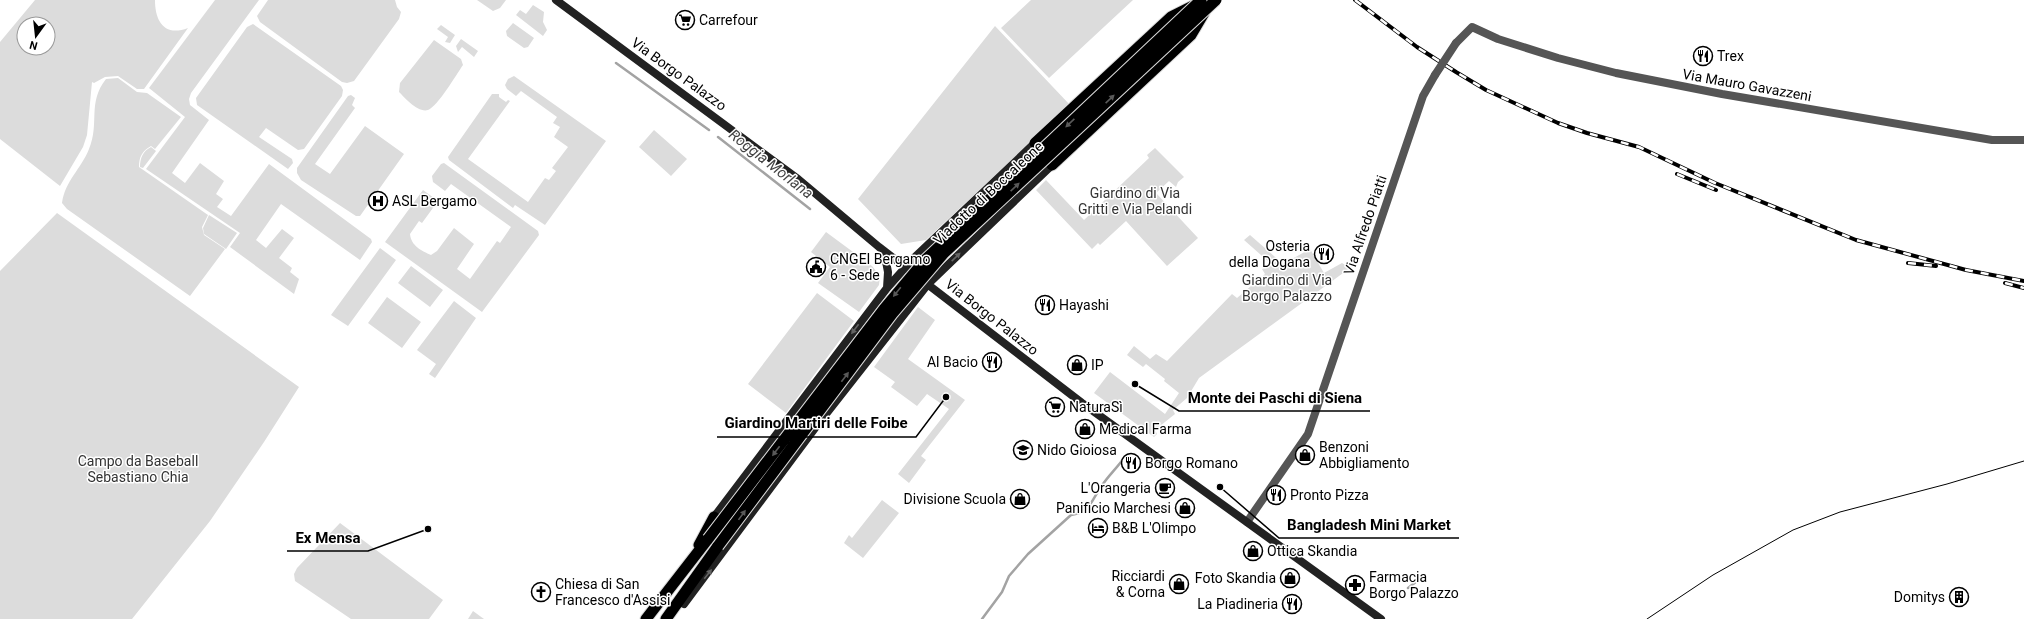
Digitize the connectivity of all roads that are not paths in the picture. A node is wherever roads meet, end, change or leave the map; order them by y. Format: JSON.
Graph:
{"nodes":[{"id":1,"x":556,"y":0,"type":"edge"},
{"id":2,"x":1216,"y":0,"type":"edge"},
{"id":3,"x":1200,"y":5,"type":"edge"},
{"id":4,"x":1472,"y":27,"type":"joint"},
{"id":5,"x":2024,"y":140,"type":"edge"},
{"id":6,"x":1035,"y":142,"type":"joint"},
{"id":7,"x":1052,"y":165,"type":"joint"},
{"id":8,"x":1004,"y":171,"type":"junction"},
{"id":9,"x":884,"y":251,"type":"junction"},
{"id":10,"x":905,"y":268,"type":"junction"},
{"id":11,"x":925,"y":282,"type":"junction"},
{"id":12,"x":887,"y":288,"type":"junction"},
{"id":13,"x":714,"y":517,"type":"joint"},
{"id":14,"x":1247,"y":522,"type":"junction"},
{"id":15,"x":692,"y":558,"type":"junction"},
{"id":16,"x":684,"y":604,"type":"joint"},
{"id":17,"x":646,"y":619,"type":"edge"},
{"id":18,"x":666,"y":619,"type":"edge"},
{"id":19,"x":673,"y":619,"type":"edge"},
{"id":20,"x":1381,"y":619,"type":"edge"}],
"edges":[{"from":1,"to":9,"type":"main road","name":"Via Borgo Palazzo"},
{"from":2,"to":3,"type":"highway","name":"Viadotto di Boccaleone","bridge":true},
{"from":3,"to":6,"type":"highway"},
{"from":3,"to":7,"type":"highway"},
{"from":3,"to":15,"type":"highway","name":"Viadotto di Boccaleone","one_way":true,"bridge":true},
{"from":18,"to":3,"type":"highway","name":"Viadotto di Boccaleone","one_way":true,"bridge":true},
{"from":4,"to":5,"type":"street","name":"Via Mauro Gavazzeni"},
{"from":4,"to":14,"type":"street","name":"Via Alfredo Piatti","bridge":true},
{"from":6,"to":8,"type":"main road"},
{"from":11,"to":7,"type":"main road","one_way":true},
{"from":8,"to":10,"type":"main road"},
{"from":8,"to":11,"type":"main road"},
{"from":9,"to":10,"type":"main road","name":"Via Borgo Palazzo"},
{"from":9,"to":12,"type":"main road"},
{"from":10,"to":11,"type":"main road","name":"Via Borgo Palazzo"},
{"from":10,"to":12,"type":"main road"},
{"from":11,"to":14,"type":"main road","name":"Via Borgo Palazzo"},
{"from":16,"to":11,"type":"main road","one_way":true},
{"from":12,"to":13,"type":"main road","one_way":true},
{"from":13,"to":15,"type":"highway"},
{"from":14,"to":20,"type":"main road","name":"Via Borgo Palazzo"},
{"from":15,"to":17,"type":"highway"},
{"from":16,"to":19,"type":"highway"}]}
